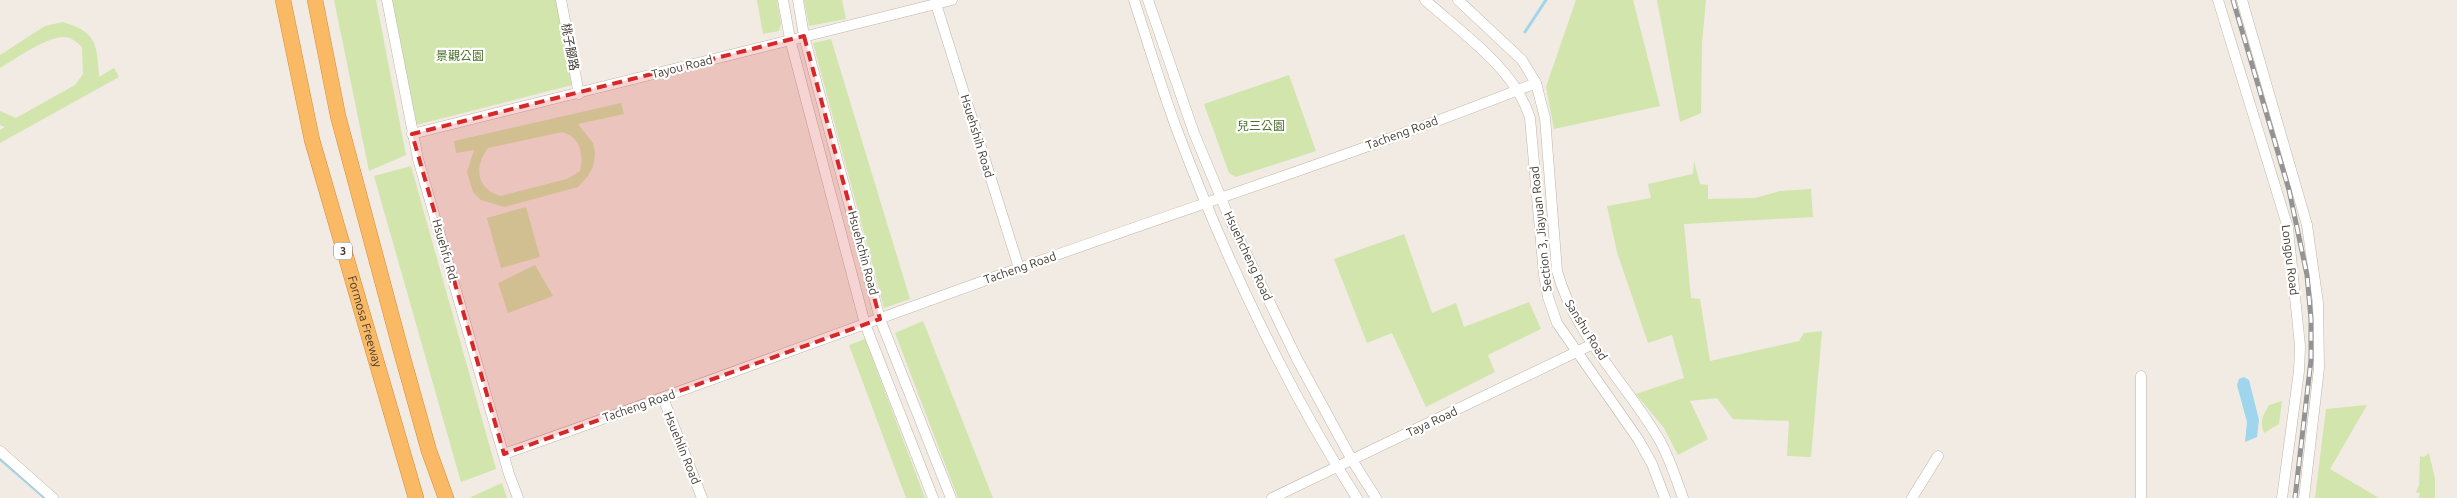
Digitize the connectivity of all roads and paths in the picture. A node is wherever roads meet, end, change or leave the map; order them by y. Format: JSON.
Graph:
{"nodes":[{"id":1,"x":283,"y":0,"type":"edge"},
{"id":2,"x":315,"y":0,"type":"edge"},
{"id":3,"x":387,"y":0,"type":"edge"},
{"id":4,"x":561,"y":0,"type":"edge"},
{"id":5,"x":783,"y":0,"type":"edge"},
{"id":6,"x":798,"y":0,"type":"edge"},
{"id":7,"x":952,"y":0,"type":"edge"},
{"id":8,"x":1134,"y":0,"type":"edge"},
{"id":9,"x":1148,"y":0,"type":"edge"},
{"id":10,"x":1425,"y":0,"type":"edge"},
{"id":11,"x":1458,"y":0,"type":"edge"},
{"id":12,"x":2218,"y":0,"type":"edge"},
{"id":13,"x":2242,"y":0,"type":"edge"},
{"id":14,"x":936,"y":4,"type":"junction"},
{"id":15,"x":804,"y":36,"type":"junction"},
{"id":16,"x":790,"y":39,"type":"junction"},
{"id":17,"x":1536,"y":83,"type":"junction"},
{"id":18,"x":1518,"y":90,"type":"junction"},
{"id":19,"x":578,"y":94,"type":"junction"},
{"id":20,"x":412,"y":134,"type":"junction"},
{"id":21,"x":1221,"y":198,"type":"junction"},
{"id":22,"x":1206,"y":204,"type":"junction"},
{"id":23,"x":1019,"y":268,"type":"junction"},
{"id":24,"x":880,"y":319,"type":"junction"},
{"id":25,"x":865,"y":324,"type":"junction"},
{"id":26,"x":1592,"y":344,"type":"junction"},
{"id":27,"x":1576,"y":353,"type":"junction"},
{"id":28,"x":2141,"y":376,"type":"dead end"},
{"id":29,"x":662,"y":398,"type":"junction"},
{"id":30,"x":0,"y":451,"type":"edge"},
{"id":31,"x":504,"y":454,"type":"junction"},
{"id":32,"x":1938,"y":456,"type":"dead end"},
{"id":33,"x":1352,"y":460,"type":"junction"},
{"id":34,"x":1337,"y":467,"type":"junction"},
{"id":35,"x":1682,"y":495,"type":"edge"},
{"id":36,"x":53,"y":498,"type":"edge"},
{"id":37,"x":416,"y":498,"type":"edge"},
{"id":38,"x":446,"y":498,"type":"edge"},
{"id":39,"x":518,"y":498,"type":"edge"},
{"id":40,"x":702,"y":498,"type":"edge"},
{"id":41,"x":933,"y":498,"type":"edge"},
{"id":42,"x":951,"y":498,"type":"edge"},
{"id":43,"x":1272,"y":498,"type":"edge"},
{"id":44,"x":1357,"y":498,"type":"edge"},
{"id":45,"x":1376,"y":498,"type":"edge"},
{"id":46,"x":1665,"y":498,"type":"edge"},
{"id":47,"x":1912,"y":498,"type":"edge"},
{"id":48,"x":2141,"y":498,"type":"edge"},
{"id":49,"x":2282,"y":498,"type":"edge"},
{"id":50,"x":2304,"y":498,"type":"edge"}],
"edges":[{"from":1,"to":37,"type":"highway","name":"Formosa Freeway","number":"3"},
{"from":2,"to":38,"type":"highway"},
{"from":3,"to":20,"type":"street","name":"Hsuehfu Rd."},
{"from":4,"to":19,"type":"street","name":"桃子腳路"},
{"from":5,"to":16,"type":"street","name":"Hsuehchin Road"},
{"from":6,"to":15,"type":"street","name":"Hsuehchin Road"},
{"from":7,"to":14,"type":"street","name":"Tayou Road"},
{"from":8,"to":22,"type":"street","name":"Hsuehcheng Road"},
{"from":9,"to":21,"type":"street","name":"Hsuehcheng Road"},
{"from":10,"to":18,"type":"street","name":"Section 3, Jiayuan Road"},
{"from":11,"to":17,"type":"street"},
{"from":12,"to":49,"type":"street","name":"Longpu Road"},
{"from":13,"to":50,"type":"street","name":"Longpu Road"},
{"from":14,"to":15,"type":"street","name":"Tayou Road"},
{"from":14,"to":23,"type":"street","name":"Hsuehshih Road"},
{"from":15,"to":16,"type":"street","name":"Tayou Road"},
{"from":15,"to":24,"type":"street","name":"Hsuehchin Road"},
{"from":16,"to":19,"type":"street","name":"Tayou Road"},
{"from":16,"to":25,"type":"street","name":"Hsuehchin Road"},
{"from":17,"to":18,"type":"street","name":"Tacheng Road"},
{"from":17,"to":26,"type":"street","name":"Sanshu Road"},
{"from":18,"to":21,"type":"street","name":"Tacheng Road"},
{"from":18,"to":27,"type":"street","name":"Section 3, Jiayuan Road"},
{"from":19,"to":20,"type":"street","name":"Tayou Road"},
{"from":20,"to":31,"type":"street","name":"Hsuehfu Rd."},
{"from":21,"to":22,"type":"street","name":"Tacheng Road"},
{"from":21,"to":33,"type":"street","name":"Hsuehcheng Road"},
{"from":22,"to":23,"type":"street","name":"Tacheng Road"},
{"from":22,"to":34,"type":"street","name":"Hsuehcheng Road"},
{"from":23,"to":24,"type":"street","name":"Tacheng Road"},
{"from":24,"to":25,"type":"street","name":"Tacheng Road"},
{"from":24,"to":42,"type":"street","name":"Hsuehchin Road"},
{"from":25,"to":29,"type":"street","name":"Tacheng Road"},
{"from":25,"to":41,"type":"street","name":"Hsuehchin Road"},
{"from":26,"to":27,"type":"street","name":"Taya Road"},
{"from":26,"to":35,"type":"street","name":"Sanshu Road"},
{"from":27,"to":33,"type":"street","name":"Taya Road"},
{"from":27,"to":46,"type":"street","name":"Section 3, Jiayuan Road"},
{"from":28,"to":48,"type":"street"},
{"from":29,"to":31,"type":"street","name":"Tacheng Road"},
{"from":29,"to":40,"type":"street","name":"Hsuehlin Road"},
{"from":30,"to":36,"type":"street"},
{"from":31,"to":39,"type":"street","name":"Hsuehfu Rd."},
{"from":32,"to":47,"type":"street"},
{"from":33,"to":34,"type":"street","name":"Taya Road"},
{"from":33,"to":45,"type":"street","name":"Hsuehcheng Road"},
{"from":34,"to":43,"type":"street","name":"Taya Road"},
{"from":34,"to":44,"type":"street","name":"Hsuehcheng Road"}]}
